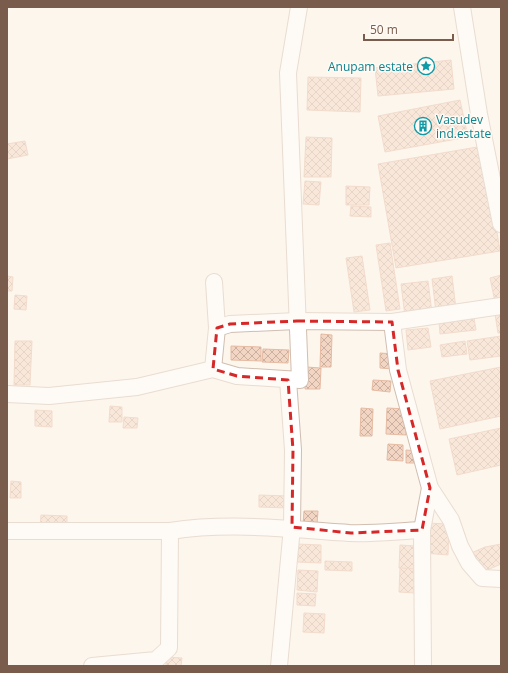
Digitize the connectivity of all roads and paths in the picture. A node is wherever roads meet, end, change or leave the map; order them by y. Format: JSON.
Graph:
{"nodes":[{"id":1,"x":299,"y":7,"type":"edge"},
{"id":2,"x":462,"y":7,"type":"edge"},
{"id":3,"x":501,"y":224,"type":"edge"},
{"id":4,"x":214,"y":282,"type":"dead end"},
{"id":5,"x":501,"y":306,"type":"edge"},
{"id":6,"x":297,"y":321,"type":"junction"},
{"id":7,"x":392,"y":322,"type":"junction"},
{"id":8,"x":217,"y":328,"type":"junction"},
{"id":9,"x":213,"y":369,"type":"junction"},
{"id":10,"x":288,"y":380,"type":"junction"},
{"id":11,"x":7,"y":394,"type":"edge"},
{"id":12,"x":430,"y":488,"type":"junction"},
{"id":13,"x":292,"y":527,"type":"junction"},
{"id":14,"x":422,"y":530,"type":"junction"},
{"id":15,"x":7,"y":531,"type":"edge"},
{"id":16,"x":170,"y":532,"type":"junction"},
{"id":17,"x":501,"y":579,"type":"edge"},
{"id":18,"x":92,"y":666,"type":"edge"},
{"id":19,"x":279,"y":666,"type":"edge"},
{"id":20,"x":423,"y":666,"type":"edge"}],
"edges":[{"from":1,"to":6,"type":"street"},
{"from":2,"to":3,"type":"street"},
{"from":4,"to":8,"type":"street"},
{"from":5,"to":7,"type":"street"},
{"from":6,"to":7,"type":"street"},
{"from":6,"to":8,"type":"street"},
{"from":6,"to":10,"type":"street"},
{"from":7,"to":12,"type":"street"},
{"from":8,"to":9,"type":"street"},
{"from":9,"to":10,"type":"street"},
{"from":9,"to":11,"type":"street"},
{"from":10,"to":13,"type":"street"},
{"from":12,"to":14,"type":"street"},
{"from":12,"to":17,"type":"street"},
{"from":13,"to":14,"type":"street"},
{"from":13,"to":16,"type":"street"},
{"from":13,"to":19,"type":"street"},
{"from":14,"to":20,"type":"street"},
{"from":15,"to":16,"type":"street"},
{"from":16,"to":18,"type":"street"}]}
